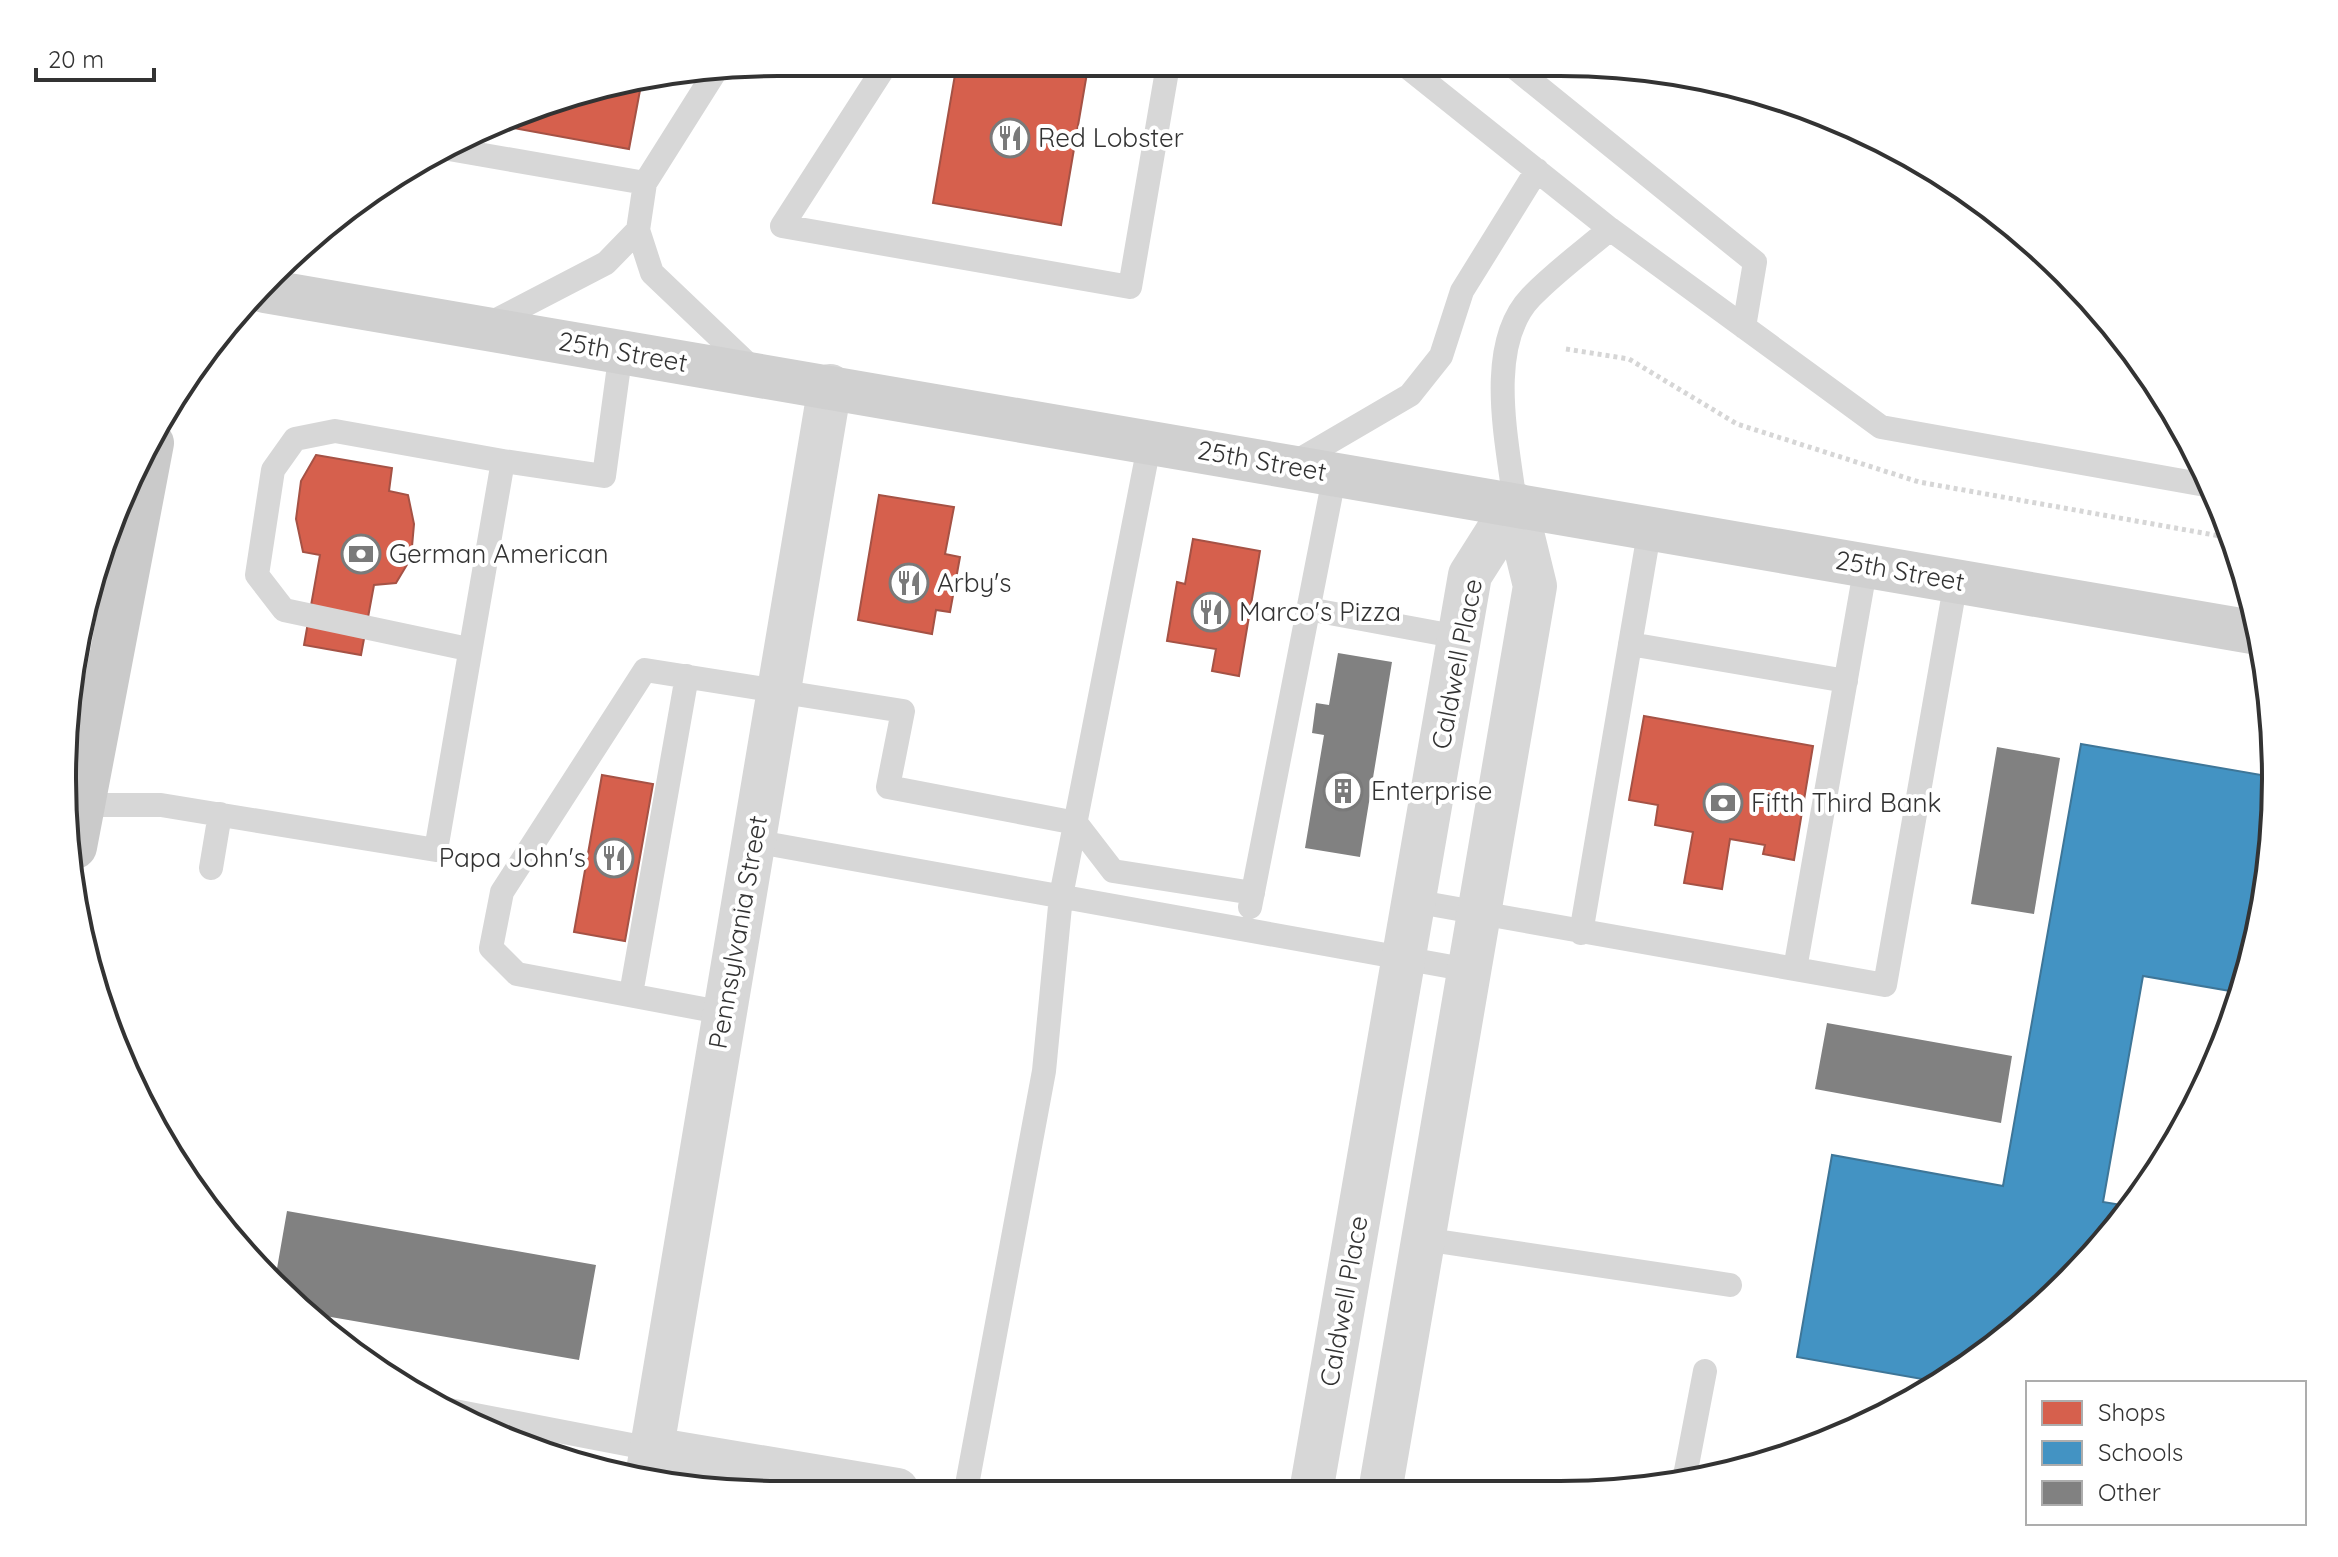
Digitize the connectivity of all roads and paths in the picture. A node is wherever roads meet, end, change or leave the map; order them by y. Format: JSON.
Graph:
{"nodes":[{"id":1,"x":879,"y":76,"type":"edge"},
{"id":2,"x":1166,"y":76,"type":"edge"},
{"id":3,"x":1419,"y":76,"type":"edge"},
{"id":4,"x":1525,"y":76,"type":"edge"},
{"id":5,"x":710,"y":80,"type":"edge"},
{"id":6,"x":462,"y":151,"type":"edge"},
{"id":7,"x":1537,"y":170,"type":"junction"},
{"id":8,"x":645,"y":183,"type":"junction"},
{"id":9,"x":1610,"y":229,"type":"junction"},
{"id":10,"x":638,"y":230,"type":"junction"},
{"id":11,"x":272,"y":292,"type":"edge"},
{"id":12,"x":1744,"y":327,"type":"junction"},
{"id":13,"x":482,"y":328,"type":"junction"},
{"id":14,"x":621,"y":351,"type":"junction"},
{"id":15,"x":759,"y":374,"type":"junction"},
{"id":16,"x":830,"y":386,"type":"junction"},
{"id":17,"x":1150,"y":441,"type":"junction"},
{"id":18,"x":503,"y":461,"type":"junction"},
{"id":19,"x":1290,"y":465,"type":"junction"},
{"id":20,"x":146,"y":473,"type":"edge"},
{"id":21,"x":1335,"y":473,"type":"junction"},
{"id":22,"x":2197,"y":483,"type":"edge"},
{"id":23,"x":1515,"y":504,"type":"junction"},
{"id":24,"x":1650,"y":527,"type":"junction"},
{"id":25,"x":1866,"y":565,"type":"junction"},
{"id":26,"x":1956,"y":581,"type":"junction"},
{"id":27,"x":1308,"y":609,"type":"junction"},
{"id":28,"x":2247,"y":631,"type":"edge"},
{"id":29,"x":1459,"y":637,"type":"junction"},
{"id":30,"x":1630,"y":644,"type":"junction"},
{"id":31,"x":468,"y":649,"type":"junction"},
{"id":32,"x":687,"y":676,"type":"junction"},
{"id":33,"x":1846,"y":681,"type":"junction"},
{"id":34,"x":779,"y":690,"type":"junction"},
{"id":35,"x":77,"y":800,"type":"edge"},
{"id":36,"x":77,"y":804,"type":"edge"},
{"id":37,"x":220,"y":814,"type":"junction"},
{"id":38,"x":1076,"y":823,"type":"junction"},
{"id":39,"x":753,"y":841,"type":"junction"},
{"id":40,"x":211,"y":868,"type":"dead end"},
{"id":41,"x":1253,"y":893,"type":"junction"},
{"id":42,"x":1061,"y":896,"type":"junction"},
{"id":43,"x":1413,"y":901,"type":"junction"},
{"id":44,"x":1478,"y":915,"type":"junction"},
{"id":45,"x":1246,"y":929,"type":"junction"},
{"id":46,"x":1581,"y":933,"type":"junction"},
{"id":47,"x":1404,"y":957,"type":"junction"},
{"id":48,"x":1795,"y":969,"type":"junction"},
{"id":49,"x":1469,"y":970,"type":"junction"},
{"id":50,"x":631,"y":994,"type":"junction"},
{"id":51,"x":725,"y":1013,"type":"junction"},
{"id":52,"x":1423,"y":1239,"type":"junction"},
{"id":53,"x":1730,"y":1285,"type":"dead end"},
{"id":54,"x":1705,"y":1371,"type":"dead end"},
{"id":55,"x":501,"y":1424,"type":"edge"},
{"id":56,"x":650,"y":1463,"type":"edge"},
{"id":57,"x":1686,"y":1470,"type":"edge"},
{"id":58,"x":815,"y":1481,"type":"edge"},
{"id":59,"x":968,"y":1481,"type":"edge"},
{"id":60,"x":1313,"y":1481,"type":"edge"},
{"id":61,"x":1382,"y":1481,"type":"edge"}],
"edges":[{"from":1,"to":2,"type":"lane"},
{"from":3,"to":7,"type":"lane"},
{"from":4,"to":12,"type":"lane"},
{"from":5,"to":8,"type":"lane"},
{"from":6,"to":8,"type":"lane"},
{"from":7,"to":9,"type":"lane"},
{"from":7,"to":19,"type":"lane"},
{"from":8,"to":10,"type":"lane"},
{"from":9,"to":12,"type":"lane"},
{"from":9,"to":23,"type":"lane"},
{"from":10,"to":13,"type":"lane"},
{"from":10,"to":15,"type":"lane"},
{"from":11,"to":13,"type":"main road","name":"25th Street"},
{"from":12,"to":22,"type":"lane"},
{"from":13,"to":14,"type":"main road","name":"25th Street"},
{"from":14,"to":15,"type":"main road","name":"25th Street"},
{"from":14,"to":18,"type":"lane"},
{"from":15,"to":16,"type":"main road","name":"25th Street"},
{"from":16,"to":17,"type":"main road","name":"25th Street"},
{"from":16,"to":34,"type":"street","name":"Pennsylvania Street"},
{"from":17,"to":19,"type":"main road","name":"25th Street"},
{"from":17,"to":38,"type":"lane"},
{"from":18,"to":31,"type":"lane"},
{"from":18,"to":31,"type":"lane"},
{"from":19,"to":21,"type":"main road","name":"25th Street"},
{"from":20,"to":35,"type":"main road"},
{"from":21,"to":23,"type":"main road","name":"25th Street"},
{"from":21,"to":27,"type":"lane"},
{"from":23,"to":24,"type":"main road","name":"25th Street"},
{"from":23,"to":29,"type":"street","name":"Caldwell Place"},
{"from":23,"to":44,"type":"street"},
{"from":24,"to":25,"type":"main road","name":"25th Street"},
{"from":24,"to":30,"type":"lane"},
{"from":25,"to":26,"type":"main road","name":"25th Street"},
{"from":25,"to":33,"type":"lane"},
{"from":26,"to":28,"type":"main road","name":"25th Street"},
{"from":26,"to":48,"type":"lane"},
{"from":27,"to":29,"type":"lane"},
{"from":27,"to":41,"type":"lane"},
{"from":29,"to":43,"type":"street","name":"Caldwell Place"},
{"from":30,"to":33,"type":"lane"},
{"from":30,"to":46,"type":"lane"},
{"from":31,"to":37,"type":"lane"},
{"from":32,"to":34,"type":"lane"},
{"from":32,"to":50,"type":"lane"},
{"from":32,"to":50,"type":"lane"},
{"from":33,"to":48,"type":"lane"},
{"from":34,"to":38,"type":"lane"},
{"from":34,"to":39,"type":"street","name":"Pennsylvania Street"},
{"from":36,"to":37,"type":"lane"},
{"from":37,"to":40,"type":"lane"},
{"from":38,"to":41,"type":"lane"},
{"from":38,"to":42,"type":"lane"},
{"from":39,"to":42,"type":"lane"},
{"from":39,"to":51,"type":"street","name":"Pennsylvania Street"},
{"from":41,"to":45,"type":"lane"},
{"from":42,"to":45,"type":"lane"},
{"from":42,"to":59,"type":"lane"},
{"from":43,"to":44,"type":"lane"},
{"from":43,"to":47,"type":"street","name":"Caldwell Place"},
{"from":44,"to":46,"type":"lane"},
{"from":44,"to":49,"type":"street"},
{"from":45,"to":47,"type":"lane"},
{"from":46,"to":48,"type":"lane"},
{"from":47,"to":49,"type":"lane"},
{"from":47,"to":60,"type":"street","name":"Caldwell Place"},
{"from":49,"to":52,"type":"street"},
{"from":50,"to":51,"type":"lane"},
{"from":51,"to":56,"type":"street","name":"Pennsylvania Street"},
{"from":52,"to":53,"type":"lane"},
{"from":52,"to":61,"type":"street"},
{"from":54,"to":57,"type":"lane"},
{"from":55,"to":56,"type":"lane"},
{"from":56,"to":58,"type":"street"}]}
